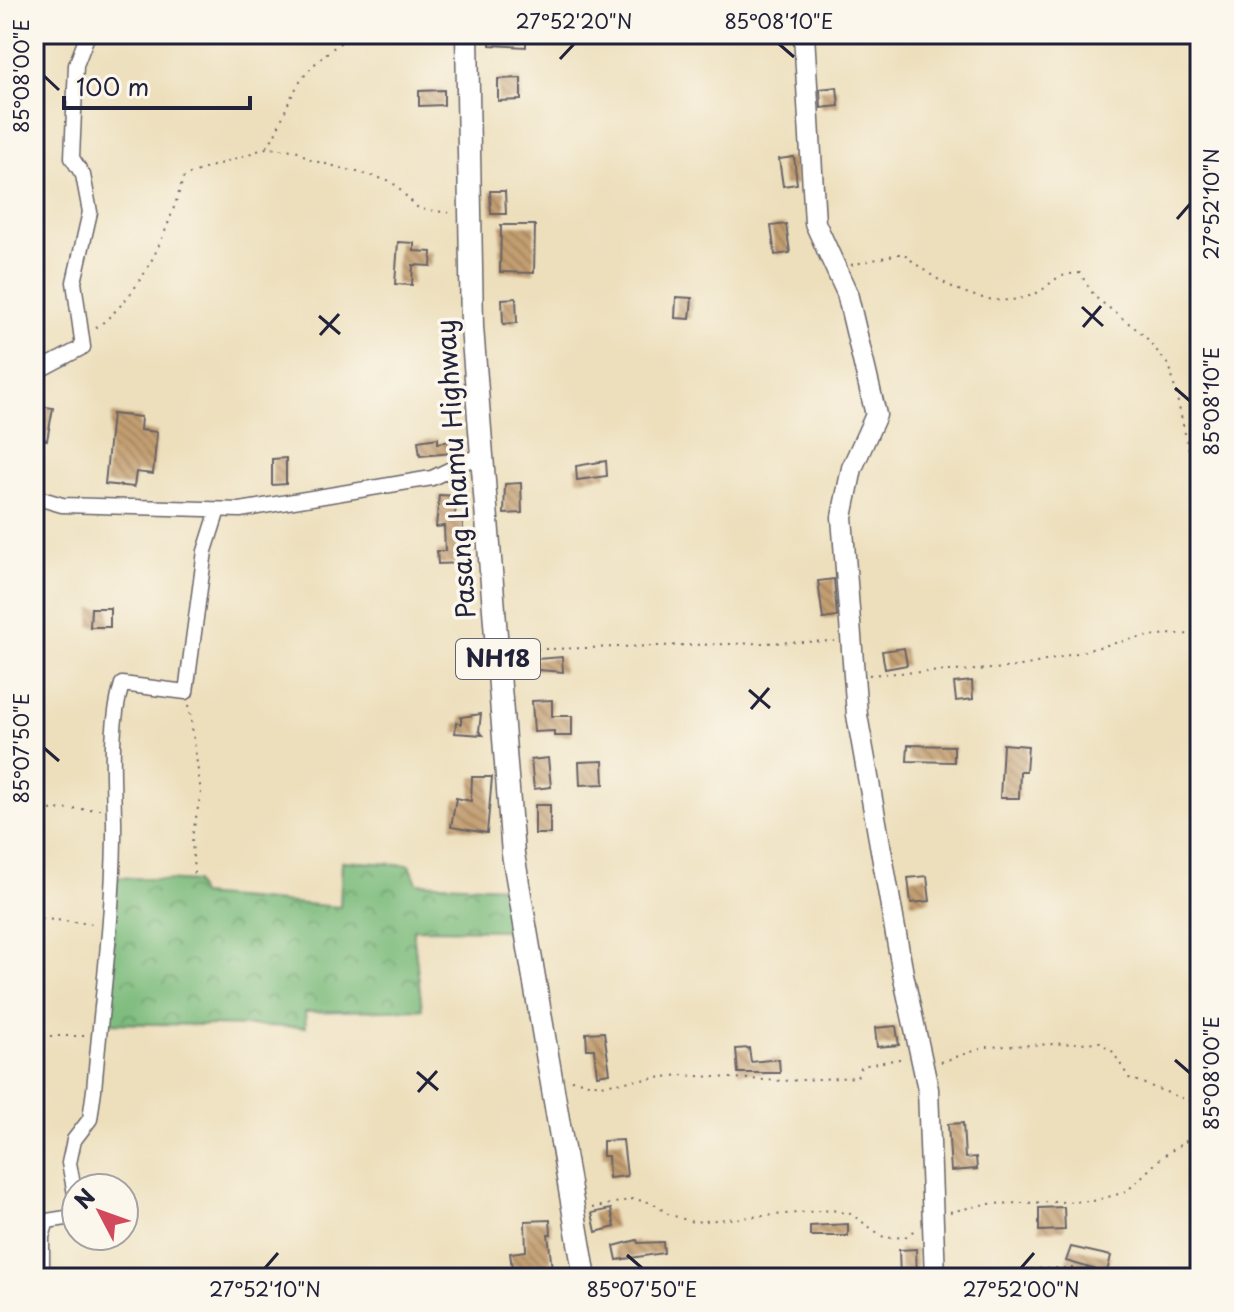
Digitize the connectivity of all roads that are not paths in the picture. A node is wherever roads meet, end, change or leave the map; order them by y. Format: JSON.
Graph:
{"nodes":[{"id":1,"x":88,"y":34,"type":"edge"},
{"id":2,"x":467,"y":34,"type":"edge"},
{"id":3,"x":804,"y":34,"type":"edge"},
{"id":4,"x":34,"y":373,"type":"edge"},
{"id":5,"x":482,"y":454,"type":"junction"},
{"id":6,"x":34,"y":456,"type":"edge"},
{"id":7,"x":218,"y":510,"type":"junction"},
{"id":8,"x":71,"y":1172,"type":"edge"},
{"id":9,"x":60,"y":1219,"type":"edge"},
{"id":10,"x":935,"y":1275,"type":"edge"},
{"id":11,"x":42,"y":1278,"type":"edge"},
{"id":12,"x":585,"y":1278,"type":"edge"}],
"edges":[{"from":1,"to":4,"type":"street"},
{"from":2,"to":5,"type":"main road","name":"Pasang Lhamu Highway","number":"NH18"},
{"from":3,"to":10,"type":"main road"},
{"from":5,"to":7,"type":"street"},
{"from":5,"to":12,"type":"main road","name":"Pasang Lhamu Highway","number":"NH18"},
{"from":6,"to":7,"type":"street"},
{"from":7,"to":8,"type":"street"},
{"from":9,"to":11,"type":"street"}]}
